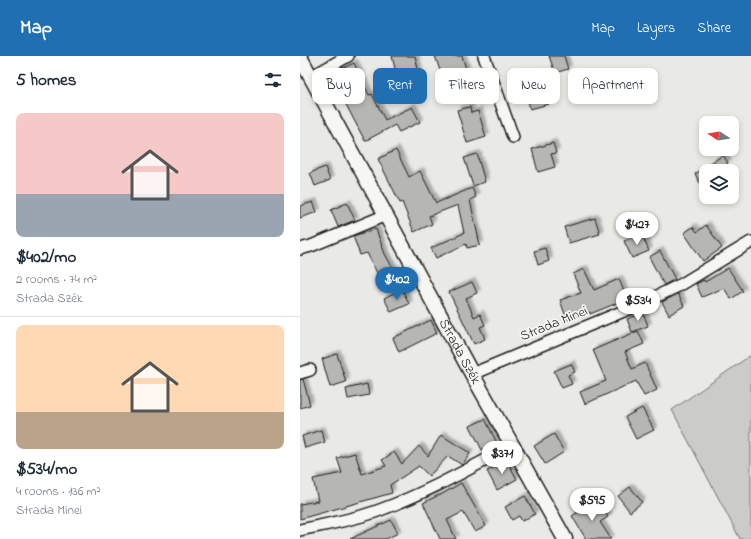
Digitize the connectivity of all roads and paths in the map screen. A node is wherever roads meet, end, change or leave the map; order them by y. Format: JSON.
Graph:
{"nodes":[{"id":1,"x":348,"y":56,"type":"edge"},
{"id":2,"x":484,"y":56,"type":"edge"},
{"id":3,"x":300,"y":57,"type":"edge"},
{"id":4,"x":311,"y":77,"type":"junction"},
{"id":5,"x":513,"y":137,"type":"dead end"},
{"id":6,"x":386,"y":215,"type":"junction"},
{"id":7,"x":751,"y":242,"type":"edge"},
{"id":8,"x":300,"y":249,"type":"edge"},
{"id":9,"x":472,"y":374,"type":"junction"},
{"id":10,"x":512,"y":446,"type":"junction"},
{"id":11,"x":300,"y":530,"type":"edge"},
{"id":12,"x":565,"y":539,"type":"edge"}],
"edges":[{"from":1,"to":4,"type":"street"},
{"from":2,"to":5,"type":"street"},
{"from":3,"to":4,"type":"street","name":"Strada Szék"},
{"from":4,"to":6,"type":"street","name":"Strada Szék"},
{"from":6,"to":8,"type":"street"},
{"from":6,"to":9,"type":"street","name":"Strada Szék"},
{"from":7,"to":9,"type":"street","name":"Strada Minei"},
{"from":9,"to":10,"type":"street","name":"Strada Szék"},
{"from":10,"to":11,"type":"street"},
{"from":10,"to":12,"type":"street","name":"Strada Szék"}]}
